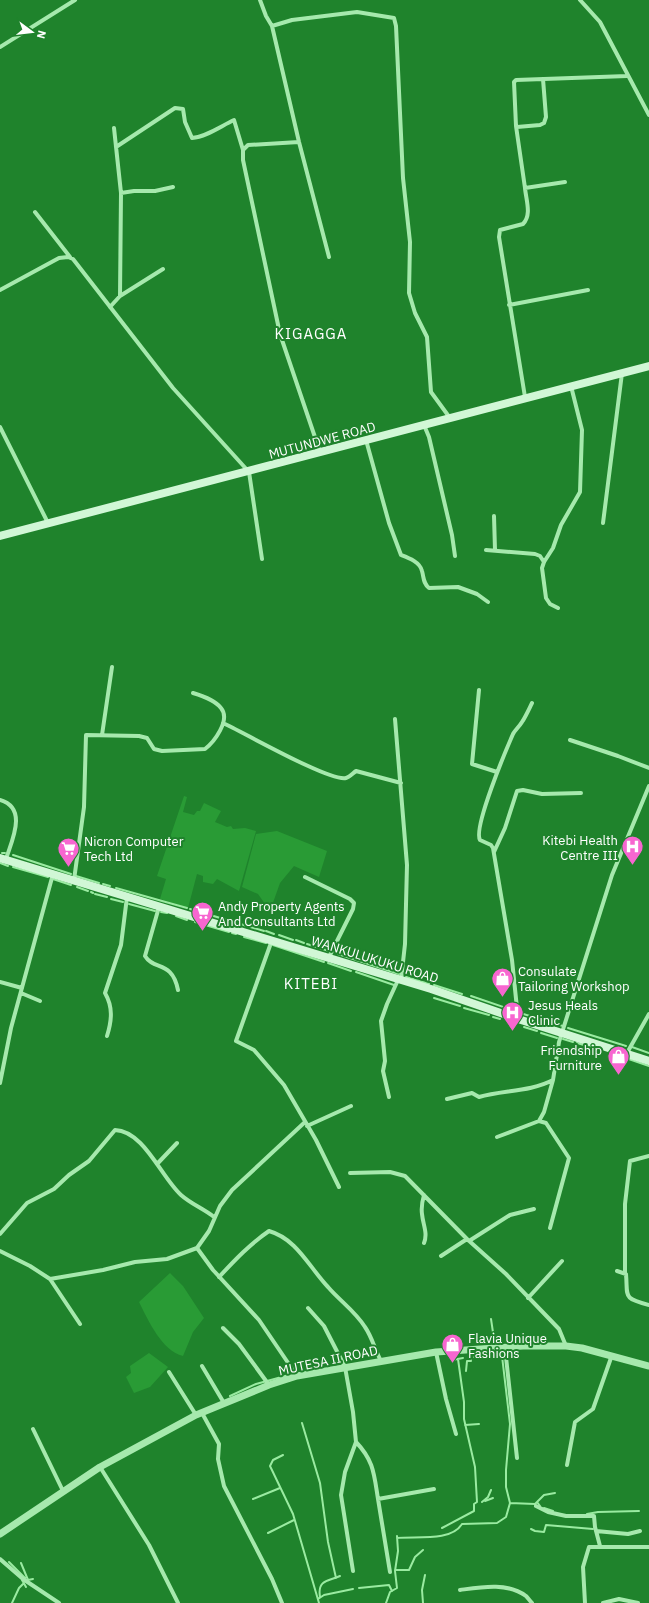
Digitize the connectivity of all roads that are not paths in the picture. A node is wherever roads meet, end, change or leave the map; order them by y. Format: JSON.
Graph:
{"nodes":[{"id":1,"x":75,"y":0,"type":"edge"},
{"id":2,"x":260,"y":0,"type":"edge"},
{"id":3,"x":580,"y":0,"type":"edge"},
{"id":4,"x":272,"y":26,"type":"junction"},
{"id":5,"x":0,"y":47,"type":"edge"},
{"id":6,"x":628,"y":76,"type":"junction"},
{"id":7,"x":543,"y":79,"type":"junction"},
{"id":8,"x":649,"y":115,"type":"edge"},
{"id":9,"x":517,"y":127,"type":"junction"},
{"id":10,"x":114,"y":128,"type":"dead end"},
{"id":11,"x":299,"y":142,"type":"junction"},
{"id":12,"x":116,"y":147,"type":"junction"},
{"id":13,"x":243,"y":150,"type":"junction"},
{"id":14,"x":565,"y":182,"type":"dead end"},
{"id":15,"x":173,"y":187,"type":"dead end"},
{"id":16,"x":525,"y":188,"type":"junction"},
{"id":17,"x":121,"y":194,"type":"junction"},
{"id":18,"x":35,"y":212,"type":"dead end"},
{"id":19,"x":70,"y":257,"type":"junction"},
{"id":20,"x":329,"y":257,"type":"dead end"},
{"id":21,"x":163,"y":269,"type":"dead end"},
{"id":22,"x":0,"y":290,"type":"edge"},
{"id":23,"x":588,"y":290,"type":"dead end"},
{"id":24,"x":120,"y":296,"type":"junction"},
{"id":25,"x":510,"y":305,"type":"junction"},
{"id":26,"x":110,"y":307,"type":"junction"},
{"id":27,"x":649,"y":366,"type":"edge"},
{"id":28,"x":622,"y":373,"type":"junction"},
{"id":29,"x":571,"y":386,"type":"junction"},
{"id":30,"x":525,"y":397,"type":"junction"},
{"id":31,"x":450,"y":418,"type":"junction"},
{"id":32,"x":424,"y":425,"type":"junction"},
{"id":33,"x":0,"y":427,"type":"edge"},
{"id":34,"x":366,"y":440,"type":"junction"},
{"id":35,"x":320,"y":452,"type":"junction"},
{"id":36,"x":249,"y":472,"type":"junction"},
{"id":37,"x":494,"y":516,"type":"dead end"},
{"id":38,"x":603,"y":523,"type":"dead end"},
{"id":39,"x":48,"y":524,"type":"junction"},
{"id":40,"x":0,"y":536,"type":"edge"},
{"id":41,"x":486,"y":550,"type":"dead end"},
{"id":42,"x":495,"y":550,"type":"junction"},
{"id":43,"x":455,"y":556,"type":"dead end"},
{"id":44,"x":262,"y":559,"type":"dead end"},
{"id":45,"x":544,"y":562,"type":"junction"},
{"id":46,"x":488,"y":602,"type":"dead end"},
{"id":47,"x":558,"y":608,"type":"dead end"},
{"id":48,"x":112,"y":667,"type":"dead end"},
{"id":49,"x":479,"y":690,"type":"dead end"},
{"id":50,"x":193,"y":693,"type":"dead end"},
{"id":51,"x":532,"y":703,"type":"dead end"},
{"id":52,"x":395,"y":719,"type":"dead end"},
{"id":53,"x":223,"y":723,"type":"junction"},
{"id":54,"x":102,"y":735,"type":"junction"},
{"id":55,"x":570,"y":740,"type":"dead end"},
{"id":56,"x":649,"y":768,"type":"edge"},
{"id":57,"x":497,"y":772,"type":"junction"},
{"id":58,"x":401,"y":783,"type":"junction"},
{"id":59,"x":649,"y":786,"type":"edge"},
{"id":60,"x":581,"y":793,"type":"dead end"},
{"id":61,"x":0,"y":800,"type":"edge"},
{"id":62,"x":494,"y":852,"type":"junction"},
{"id":63,"x":3,"y":859,"type":"edge"},
{"id":64,"x":53,"y":874,"type":"junction"},
{"id":65,"x":305,"y":877,"type":"dead end"},
{"id":66,"x":74,"y":880,"type":"junction"},
{"id":67,"x":127,"y":897,"type":"junction"},
{"id":68,"x":159,"y":906,"type":"junction"},
{"id":69,"x":272,"y":940,"type":"junction"},
{"id":70,"x":329,"y":957,"type":"junction"},
{"id":71,"x":400,"y":980,"type":"junction"},
{"id":72,"x":0,"y":982,"type":"edge"},
{"id":73,"x":22,"y":990,"type":"junction"},
{"id":74,"x":178,"y":990,"type":"dead end"},
{"id":75,"x":40,"y":1001,"type":"dead end"},
{"id":76,"x":649,"y":1014,"type":"edge"},
{"id":77,"x":518,"y":1019,"type":"junction"},
{"id":78,"x":562,"y":1033,"type":"junction"},
{"id":79,"x":107,"y":1036,"type":"dead end"},
{"id":80,"x":627,"y":1053,"type":"junction"},
{"id":81,"x":649,"y":1061,"type":"edge"},
{"id":82,"x":553,"y":1080,"type":"junction"},
{"id":83,"x":0,"y":1083,"type":"edge"},
{"id":84,"x":389,"y":1097,"type":"dead end"},
{"id":85,"x":447,"y":1099,"type":"dead end"},
{"id":86,"x":351,"y":1106,"type":"dead end"},
{"id":87,"x":539,"y":1121,"type":"junction"},
{"id":88,"x":306,"y":1124,"type":"junction"},
{"id":89,"x":497,"y":1137,"type":"dead end"},
{"id":90,"x":177,"y":1143,"type":"dead end"},
{"id":91,"x":649,"y":1156,"type":"edge"},
{"id":92,"x":158,"y":1163,"type":"junction"},
{"id":93,"x":350,"y":1173,"type":"dead end"},
{"id":94,"x":339,"y":1187,"type":"dead end"},
{"id":95,"x":424,"y":1195,"type":"junction"},
{"id":96,"x":534,"y":1209,"type":"dead end"},
{"id":97,"x":214,"y":1217,"type":"junction"},
{"id":98,"x":550,"y":1228,"type":"dead end"},
{"id":99,"x":0,"y":1234,"type":"edge"},
{"id":100,"x":468,"y":1240,"type":"junction"},
{"id":101,"x":424,"y":1242,"type":"dead end"},
{"id":102,"x":198,"y":1248,"type":"junction"},
{"id":103,"x":0,"y":1251,"type":"edge"},
{"id":104,"x":441,"y":1256,"type":"dead end"},
{"id":105,"x":562,"y":1261,"type":"dead end"},
{"id":106,"x":617,"y":1271,"type":"dead end"},
{"id":107,"x":625,"y":1273,"type":"junction"},
{"id":108,"x":219,"y":1277,"type":"junction"},
{"id":109,"x":50,"y":1279,"type":"junction"},
{"id":110,"x":528,"y":1298,"type":"junction"},
{"id":111,"x":649,"y":1305,"type":"edge"},
{"id":112,"x":308,"y":1308,"type":"dead end"},
{"id":113,"x":80,"y":1324,"type":"dead end"},
{"id":114,"x":223,"y":1328,"type":"dead end"},
{"id":115,"x":566,"y":1346,"type":"junction"},
{"id":116,"x":505,"y":1348,"type":"junction"},
{"id":117,"x":436,"y":1352,"type":"junction"},
{"id":118,"x":612,"y":1355,"type":"junction"},
{"id":119,"x":381,"y":1361,"type":"junction"},
{"id":120,"x":202,"y":1366,"type":"dead end"},
{"id":121,"x":649,"y":1366,"type":"edge"},
{"id":122,"x":344,"y":1367,"type":"junction"},
{"id":123,"x":169,"y":1372,"type":"dead end"},
{"id":124,"x":297,"y":1376,"type":"junction"},
{"id":125,"x":269,"y":1385,"type":"junction"},
{"id":126,"x":224,"y":1403,"type":"junction"},
{"id":127,"x":199,"y":1414,"type":"junction"},
{"id":128,"x":33,"y":1429,"type":"dead end"},
{"id":129,"x":456,"y":1434,"type":"dead end"},
{"id":130,"x":356,"y":1442,"type":"junction"},
{"id":131,"x":517,"y":1458,"type":"dead end"},
{"id":132,"x":567,"y":1466,"type":"dead end"},
{"id":133,"x":100,"y":1467,"type":"junction"},
{"id":134,"x":434,"y":1489,"type":"dead end"},
{"id":135,"x":63,"y":1492,"type":"junction"},
{"id":136,"x":378,"y":1499,"type":"junction"},
{"id":137,"x":536,"y":1506,"type":"dead end"},
{"id":138,"x":596,"y":1531,"type":"junction"},
{"id":139,"x":640,"y":1531,"type":"dead end"},
{"id":140,"x":0,"y":1534,"type":"edge"},
{"id":141,"x":600,"y":1546,"type":"junction"},
{"id":142,"x":649,"y":1547,"type":"edge"},
{"id":143,"x":0,"y":1559,"type":"edge"},
{"id":144,"x":353,"y":1571,"type":"dead end"},
{"id":145,"x":390,"y":1572,"type":"dead end"},
{"id":146,"x":460,"y":1590,"type":"dead end"},
{"id":147,"x":59,"y":1603,"type":"edge"},
{"id":148,"x":178,"y":1603,"type":"edge"},
{"id":149,"x":282,"y":1603,"type":"edge"},
{"id":150,"x":532,"y":1603,"type":"edge"},
{"id":151,"x":585,"y":1603,"type":"edge"},
{"id":152,"x":603,"y":1603,"type":"edge"},
{"id":153,"x":638,"y":1603,"type":"edge"}],
"edges":[{"from":1,"to":5,"type":"street"},
{"from":2,"to":4,"type":"street"},
{"from":3,"to":6,"type":"street"},
{"from":4,"to":11,"type":"street"},
{"from":4,"to":31,"type":"street"},
{"from":6,"to":7,"type":"street"},
{"from":6,"to":8,"type":"street"},
{"from":7,"to":9,"type":"street"},
{"from":7,"to":9,"type":"street"},
{"from":9,"to":16,"type":"street"},
{"from":10,"to":12,"type":"street"},
{"from":11,"to":13,"type":"street"},
{"from":11,"to":20,"type":"street"},
{"from":12,"to":13,"type":"street"},
{"from":12,"to":17,"type":"street"},
{"from":13,"to":35,"type":"street"},
{"from":14,"to":16,"type":"street"},
{"from":15,"to":17,"type":"street"},
{"from":16,"to":25,"type":"street"},
{"from":17,"to":24,"type":"street"},
{"from":18,"to":19,"type":"street"},
{"from":19,"to":22,"type":"street"},
{"from":19,"to":26,"type":"street"},
{"from":21,"to":24,"type":"street"},
{"from":23,"to":25,"type":"street"},
{"from":24,"to":26,"type":"street"},
{"from":25,"to":30,"type":"street"},
{"from":26,"to":36,"type":"street"},
{"from":27,"to":28,"type":"main road","name":"MUTUNDWE ROAD"},
{"from":28,"to":29,"type":"main road","name":"MUTUNDWE ROAD"},
{"from":28,"to":38,"type":"street"},
{"from":29,"to":30,"type":"main road","name":"MUTUNDWE ROAD"},
{"from":29,"to":45,"type":"street"},
{"from":30,"to":31,"type":"main road","name":"MUTUNDWE ROAD"},
{"from":31,"to":32,"type":"main road","name":"MUTUNDWE ROAD"},
{"from":32,"to":34,"type":"main road","name":"MUTUNDWE ROAD"},
{"from":32,"to":43,"type":"street"},
{"from":33,"to":39,"type":"street"},
{"from":34,"to":35,"type":"main road","name":"MUTUNDWE ROAD"},
{"from":34,"to":46,"type":"street"},
{"from":35,"to":36,"type":"main road","name":"MUTUNDWE ROAD"},
{"from":36,"to":39,"type":"main road","name":"MUTUNDWE ROAD"},
{"from":36,"to":44,"type":"street"},
{"from":37,"to":42,"type":"street"},
{"from":39,"to":40,"type":"main road","name":"MUTUNDWE ROAD"},
{"from":41,"to":42,"type":"street"},
{"from":42,"to":45,"type":"street"},
{"from":45,"to":47,"type":"street"},
{"from":48,"to":54,"type":"street"},
{"from":49,"to":57,"type":"street"},
{"from":50,"to":53,"type":"street"},
{"from":51,"to":57,"type":"street"},
{"from":52,"to":58,"type":"street"},
{"from":53,"to":54,"type":"street"},
{"from":53,"to":58,"type":"street"},
{"from":54,"to":66,"type":"street"},
{"from":55,"to":56,"type":"street"},
{"from":57,"to":62,"type":"street"},
{"from":58,"to":71,"type":"street"},
{"from":59,"to":78,"type":"street"},
{"from":60,"to":62,"type":"street"},
{"from":61,"to":63,"type":"street"},
{"from":62,"to":77,"type":"street"},
{"from":63,"to":64,"type":"main road","name":"WANKULUKUKU ROAD"},
{"from":64,"to":66,"type":"main road","name":"WANKULUKUKU ROAD"},
{"from":64,"to":73,"type":"street"},
{"from":65,"to":70,"type":"street"},
{"from":66,"to":67,"type":"main road","name":"WANKULUKUKU ROAD"},
{"from":67,"to":68,"type":"main road","name":"WANKULUKUKU ROAD"},
{"from":67,"to":79,"type":"street"},
{"from":68,"to":69,"type":"main road","name":"WANKULUKUKU ROAD"},
{"from":68,"to":74,"type":"street"},
{"from":69,"to":70,"type":"main road","name":"WANKULUKUKU ROAD"},
{"from":69,"to":88,"type":"street"},
{"from":70,"to":71,"type":"main road","name":"WANKULUKUKU ROAD"},
{"from":71,"to":77,"type":"main road","name":"WANKULUKUKU ROAD"},
{"from":71,"to":84,"type":"street"},
{"from":72,"to":73,"type":"street"},
{"from":73,"to":75,"type":"street"},
{"from":73,"to":83,"type":"street"},
{"from":76,"to":80,"type":"street"},
{"from":77,"to":78,"type":"main road","name":"WANKULUKUKU ROAD"},
{"from":78,"to":80,"type":"main road","name":"WANKULUKUKU ROAD"},
{"from":78,"to":82,"type":"street"},
{"from":80,"to":81,"type":"main road","name":"WANKULUKUKU ROAD"},
{"from":82,"to":85,"type":"street"},
{"from":82,"to":87,"type":"street"},
{"from":86,"to":88,"type":"street"},
{"from":87,"to":89,"type":"street"},
{"from":87,"to":98,"type":"street"},
{"from":88,"to":94,"type":"street"},
{"from":88,"to":97,"type":"street"},
{"from":90,"to":92,"type":"street"},
{"from":91,"to":107,"type":"street"},
{"from":92,"to":97,"type":"street"},
{"from":92,"to":99,"type":"street"},
{"from":93,"to":95,"type":"street"},
{"from":95,"to":100,"type":"street"},
{"from":95,"to":101,"type":"street"},
{"from":96,"to":100,"type":"street"},
{"from":97,"to":102,"type":"street"},
{"from":100,"to":104,"type":"street"},
{"from":100,"to":110,"type":"street"},
{"from":102,"to":108,"type":"street"},
{"from":102,"to":109,"type":"street"},
{"from":103,"to":109,"type":"street"},
{"from":105,"to":110,"type":"street"},
{"from":106,"to":107,"type":"street"},
{"from":107,"to":111,"type":"street"},
{"from":108,"to":119,"type":"street"},
{"from":108,"to":124,"type":"street"},
{"from":109,"to":113,"type":"street"},
{"from":110,"to":115,"type":"street"},
{"from":112,"to":122,"type":"street"},
{"from":114,"to":125,"type":"street"},
{"from":115,"to":116,"type":"street","name":"MUTESA II ROAD"},
{"from":115,"to":118,"type":"street","name":"MUTESA II ROAD"},
{"from":116,"to":117,"type":"street","name":"MUTESA II ROAD"},
{"from":116,"to":131,"type":"street"},
{"from":117,"to":119,"type":"street","name":"MUTESA II ROAD"},
{"from":117,"to":129,"type":"street"},
{"from":118,"to":121,"type":"street","name":"MUTESA II ROAD"},
{"from":118,"to":132,"type":"street"},
{"from":119,"to":122,"type":"street","name":"MUTESA II ROAD"},
{"from":120,"to":126,"type":"street"},
{"from":122,"to":124,"type":"street","name":"MUTESA II ROAD"},
{"from":122,"to":130,"type":"street"},
{"from":123,"to":127,"type":"street"},
{"from":124,"to":125,"type":"street","name":"MUTESA II ROAD"},
{"from":125,"to":126,"type":"street","name":"MUTESA II ROAD"},
{"from":126,"to":127,"type":"street","name":"MUTESA II ROAD"},
{"from":127,"to":133,"type":"street","name":"MUTESA II ROAD"},
{"from":127,"to":149,"type":"street"},
{"from":128,"to":135,"type":"street"},
{"from":130,"to":136,"type":"street"},
{"from":130,"to":144,"type":"street"},
{"from":133,"to":135,"type":"street","name":"MUTESA II ROAD"},
{"from":133,"to":148,"type":"street"},
{"from":134,"to":136,"type":"street"},
{"from":135,"to":140,"type":"street","name":"MUTESA II ROAD"},
{"from":136,"to":145,"type":"street"},
{"from":137,"to":138,"type":"street"},
{"from":138,"to":139,"type":"street"},
{"from":138,"to":141,"type":"street"},
{"from":141,"to":142,"type":"street"},
{"from":141,"to":151,"type":"street"},
{"from":143,"to":147,"type":"street"},
{"from":146,"to":150,"type":"street"},
{"from":152,"to":153,"type":"street"}]}
